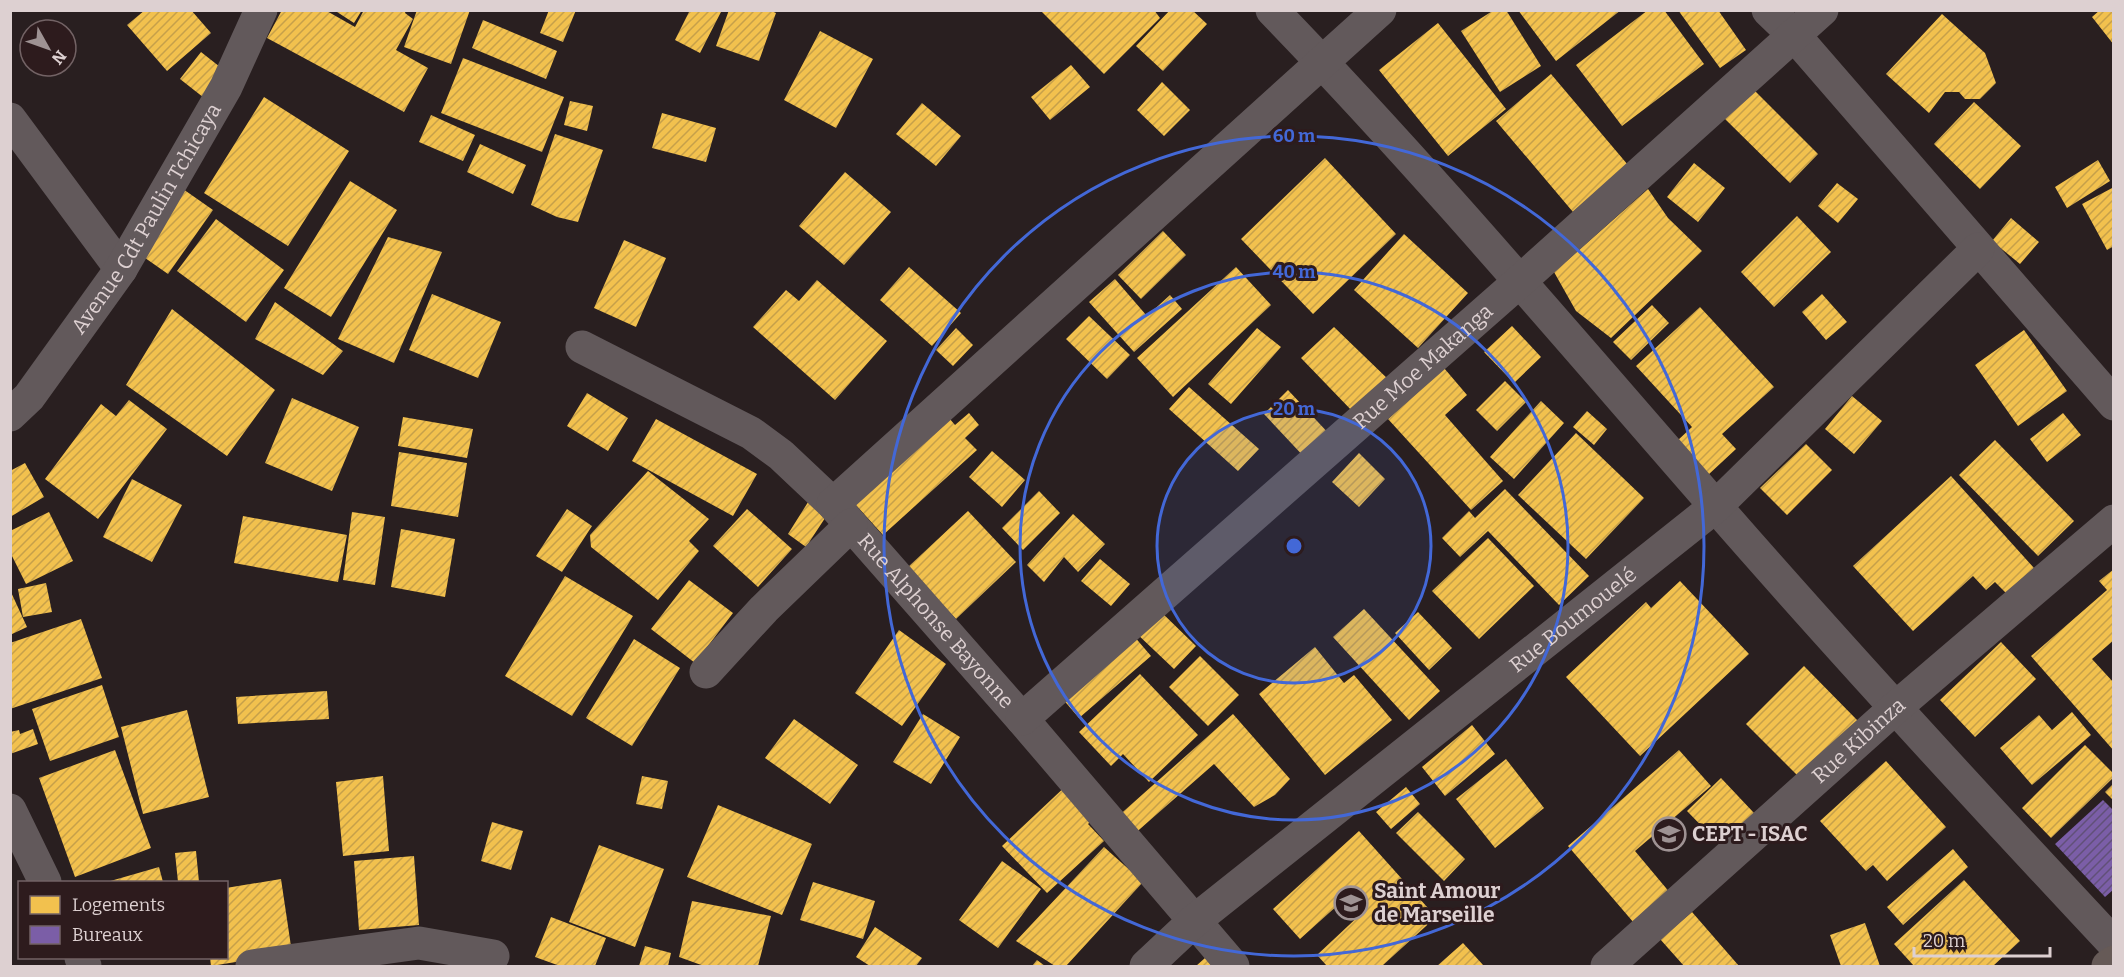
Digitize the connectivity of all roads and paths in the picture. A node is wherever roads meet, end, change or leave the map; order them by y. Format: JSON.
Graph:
{"nodes":[{"id":1,"x":261,"y":10,"type":"edge"},
{"id":2,"x":1272,"y":10,"type":"edge"},
{"id":3,"x":1380,"y":10,"type":"edge"},
{"id":4,"x":1768,"y":10,"type":"edge"},
{"id":5,"x":1822,"y":10,"type":"edge"},
{"id":6,"x":1794,"y":35,"type":"junction"},
{"id":7,"x":1322,"y":62,"type":"junction"},
{"id":8,"x":10,"y":119,"type":"edge"},
{"id":9,"x":1978,"y":249,"type":"junction"},
{"id":10,"x":121,"y":269,"type":"junction"},
{"id":11,"x":1519,"y":282,"type":"junction"},
{"id":12,"x":582,"y":347,"type":"dead end"},
{"id":13,"x":2114,"y":404,"type":"edge"},
{"id":14,"x":10,"y":415,"type":"edge"},
{"id":15,"x":1716,"y":506,"type":"junction"},
{"id":16,"x":842,"y":514,"type":"junction"},
{"id":17,"x":2114,"y":521,"type":"edge"},
{"id":18,"x":706,"y":672,"type":"dead end"},
{"id":19,"x":1894,"y":709,"type":"junction"},
{"id":20,"x":1022,"y":719,"type":"junction"},
{"id":21,"x":10,"y":810,"type":"edge"},
{"id":22,"x":45,"y":881,"type":"edge"},
{"id":23,"x":1193,"y":922,"type":"junction"},
{"id":24,"x":2114,"y":944,"type":"edge"},
{"id":25,"x":493,"y":956,"type":"dead end"},
{"id":26,"x":2114,"y":962,"type":"edge"},
{"id":27,"x":252,"y":966,"type":"edge"},
{"id":28,"x":1146,"y":966,"type":"edge"},
{"id":29,"x":1233,"y":966,"type":"edge"},
{"id":30,"x":1607,"y":966,"type":"edge"},
{"id":31,"x":2108,"y":966,"type":"edge"}],
"edges":[{"from":1,"to":10,"type":"street","name":"Avenue Cdt Paulin Tchicaya"},
{"from":2,"to":7,"type":"street"},
{"from":3,"to":7,"type":"street"},
{"from":4,"to":6,"type":"street"},
{"from":5,"to":6,"type":"street","name":"Rue Moe Makanga"},
{"from":6,"to":9,"type":"street"},
{"from":6,"to":11,"type":"street","name":"Rue Moe Makanga"},
{"from":7,"to":11,"type":"street"},
{"from":7,"to":16,"type":"street"},
{"from":8,"to":10,"type":"street"},
{"from":9,"to":13,"type":"street"},
{"from":9,"to":15,"type":"street","name":"Rue Boumouelé"},
{"from":10,"to":14,"type":"street","name":"Avenue Cdt Paulin Tchicaya"},
{"from":11,"to":15,"type":"street"},
{"from":11,"to":20,"type":"street","name":"Rue Moe Makanga"},
{"from":12,"to":16,"type":"street","name":"Rue Alphonse Bayonne"},
{"from":15,"to":19,"type":"street"},
{"from":15,"to":23,"type":"street","name":"Rue Boumouelé"},
{"from":16,"to":18,"type":"street"},
{"from":16,"to":20,"type":"street","name":"Rue Alphonse Bayonne"},
{"from":17,"to":19,"type":"street","name":"Rue Kibinza"},
{"from":19,"to":24,"type":"street"},
{"from":19,"to":30,"type":"street","name":"Rue Kibinza"},
{"from":20,"to":23,"type":"street","name":"Rue Alphonse Bayonne"},
{"from":21,"to":22,"type":"street"},
{"from":23,"to":28,"type":"street","name":"Rue Boumouelé"},
{"from":23,"to":29,"type":"street","name":"Rue Alphonse Bayonne"},
{"from":25,"to":27,"type":"street"},
{"from":26,"to":31,"type":"highway"}]}
